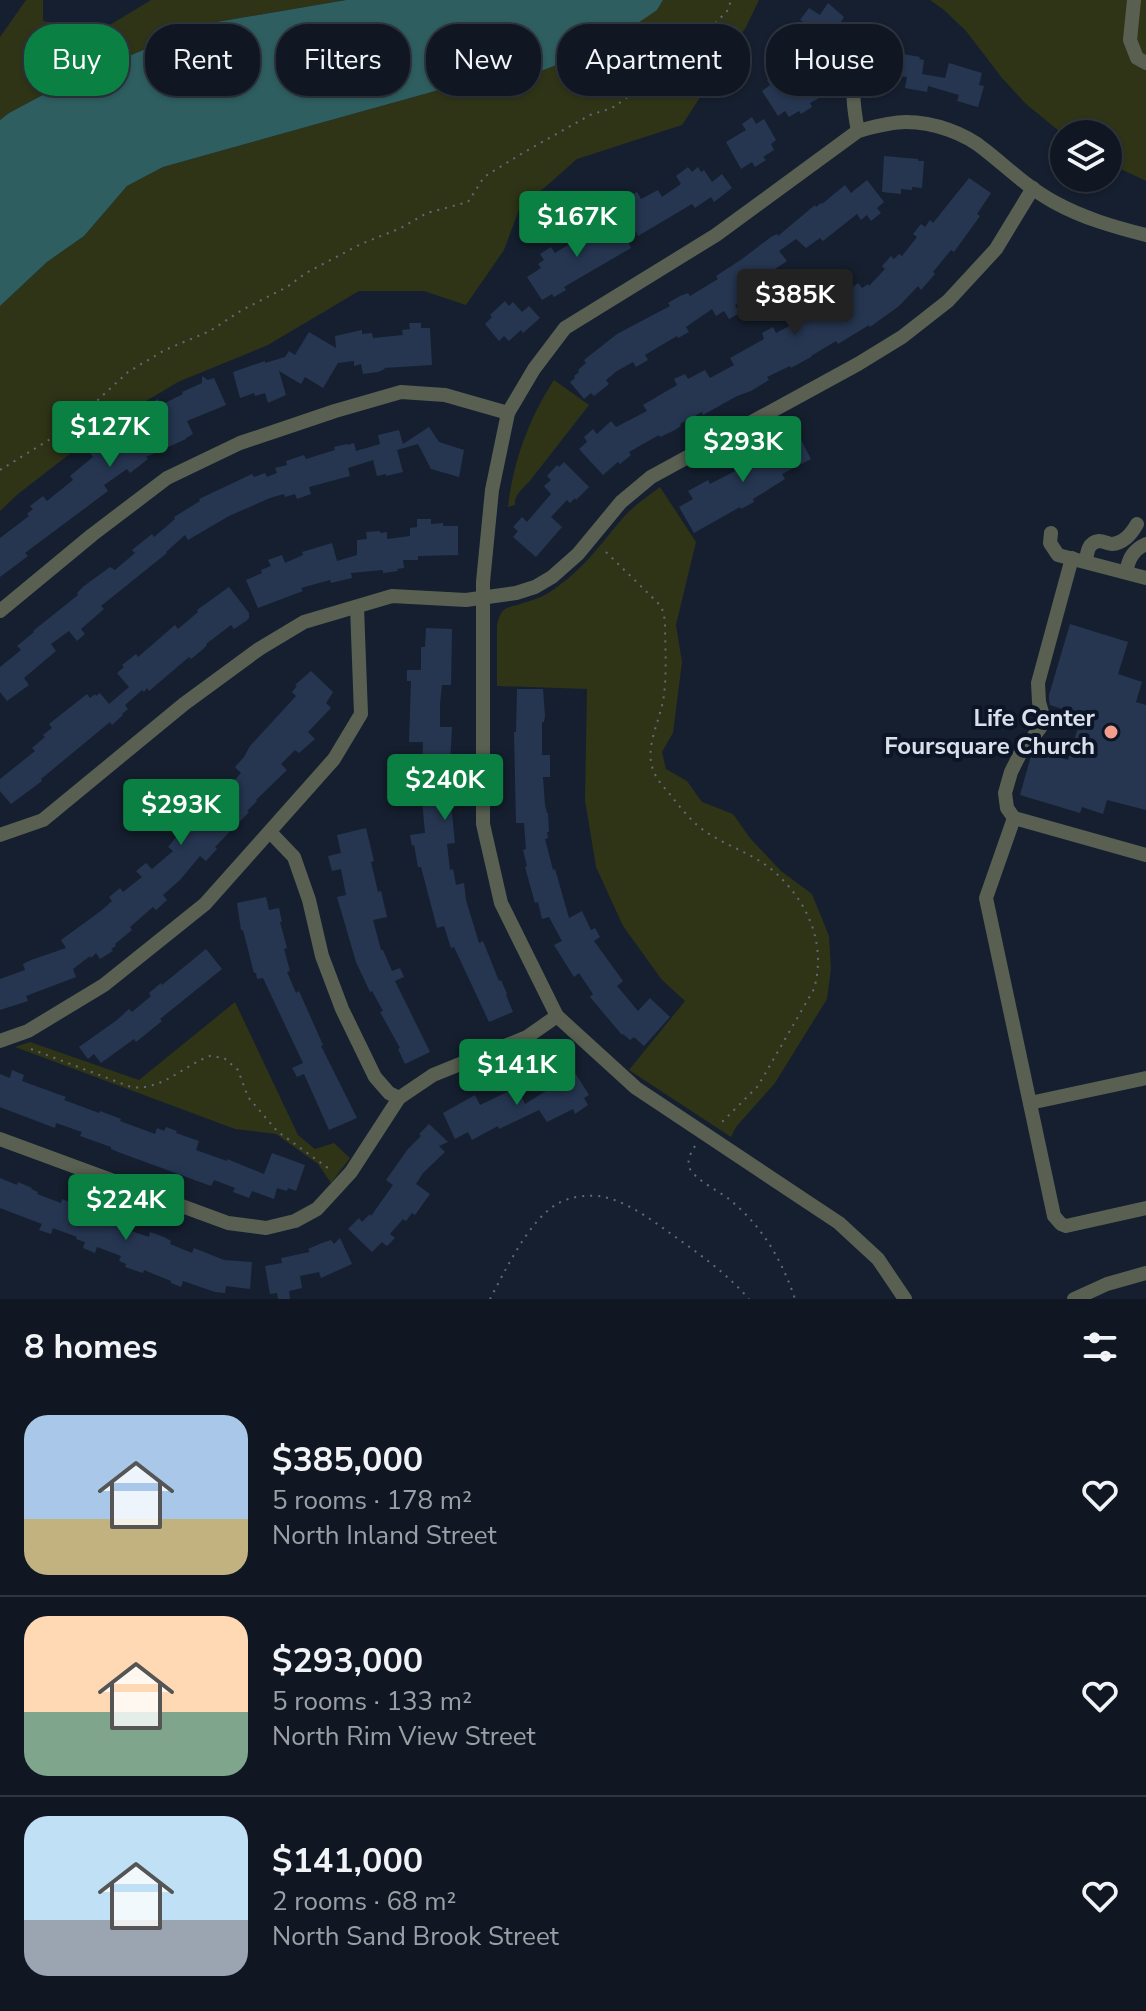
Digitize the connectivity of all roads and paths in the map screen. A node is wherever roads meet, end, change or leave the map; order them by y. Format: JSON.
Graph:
{"nodes":[{"id":1,"x":731,"y":0,"type":"edge"},
{"id":2,"x":1134,"y":0,"type":"edge"},
{"id":3,"x":1146,"y":63,"type":"edge"},
{"id":4,"x":853,"y":96,"type":"edge"},
{"id":5,"x":858,"y":131,"type":"junction"},
{"id":6,"x":1033,"y":188,"type":"junction"},
{"id":7,"x":1146,"y":235,"type":"edge"},
{"id":8,"x":508,"y":413,"type":"junction"},
{"id":9,"x":0,"y":470,"type":"edge"},
{"id":10,"x":1137,"y":524,"type":"dead end"},
{"id":11,"x":1051,"y":533,"type":"dead end"},
{"id":12,"x":1146,"y":544,"type":"edge"},
{"id":13,"x":606,"y":552,"type":"dead end"},
{"id":14,"x":1079,"y":560,"type":"junction"},
{"id":15,"x":1126,"y":572,"type":"junction"},
{"id":16,"x":1146,"y":578,"type":"edge"},
{"id":17,"x":482,"y":598,"type":"junction"},
{"id":18,"x":357,"y":607,"type":"junction"},
{"id":19,"x":0,"y":611,"type":"edge"},
{"id":20,"x":1014,"y":818,"type":"junction"},
{"id":21,"x":270,"y":832,"type":"junction"},
{"id":22,"x":0,"y":835,"type":"edge"},
{"id":23,"x":1146,"y":855,"type":"edge"},
{"id":24,"x":557,"y":1016,"type":"junction"},
{"id":25,"x":0,"y":1041,"type":"edge"},
{"id":26,"x":31,"y":1049,"type":"dead end"},
{"id":27,"x":1146,"y":1078,"type":"edge"},
{"id":28,"x":399,"y":1098,"type":"junction"},
{"id":29,"x":1030,"y":1103,"type":"junction"},
{"id":30,"x":721,"y":1123,"type":"dead end"},
{"id":31,"x":0,"y":1139,"type":"edge"},
{"id":32,"x":695,"y":1146,"type":"dead end"},
{"id":33,"x":333,"y":1172,"type":"dead end"},
{"id":34,"x":1146,"y":1208,"type":"edge"},
{"id":35,"x":1146,"y":1273,"type":"edge"},
{"id":36,"x":490,"y":1299,"type":"edge"},
{"id":37,"x":749,"y":1299,"type":"edge"},
{"id":38,"x":795,"y":1299,"type":"edge"},
{"id":39,"x":905,"y":1299,"type":"edge"},
{"id":40,"x":1074,"y":1299,"type":"edge"}],
"edges":[{"from":1,"to":9,"type":"path"},
{"from":2,"to":3,"type":"street"},
{"from":4,"to":5,"type":"street"},
{"from":5,"to":6,"type":"street"},
{"from":5,"to":8,"type":"street"},
{"from":6,"to":7,"type":"street"},
{"from":6,"to":17,"type":"street"},
{"from":8,"to":17,"type":"street"},
{"from":8,"to":19,"type":"street"},
{"from":10,"to":14,"type":"street"},
{"from":11,"to":14,"type":"street"},
{"from":12,"to":15,"type":"street"},
{"from":13,"to":30,"type":"path"},
{"from":14,"to":15,"type":"street"},
{"from":14,"to":20,"type":"street"},
{"from":15,"to":16,"type":"street"},
{"from":17,"to":18,"type":"street"},
{"from":17,"to":24,"type":"street"},
{"from":18,"to":21,"type":"street"},
{"from":18,"to":22,"type":"street"},
{"from":20,"to":23,"type":"street"},
{"from":20,"to":29,"type":"street"},
{"from":21,"to":25,"type":"street"},
{"from":21,"to":28,"type":"street"},
{"from":24,"to":28,"type":"street"},
{"from":24,"to":39,"type":"street"},
{"from":26,"to":33,"type":"path"},
{"from":27,"to":29,"type":"street"},
{"from":28,"to":31,"type":"street"},
{"from":29,"to":34,"type":"street"},
{"from":32,"to":38,"type":"path"},
{"from":35,"to":40,"type":"street"},
{"from":36,"to":37,"type":"path"}]}
